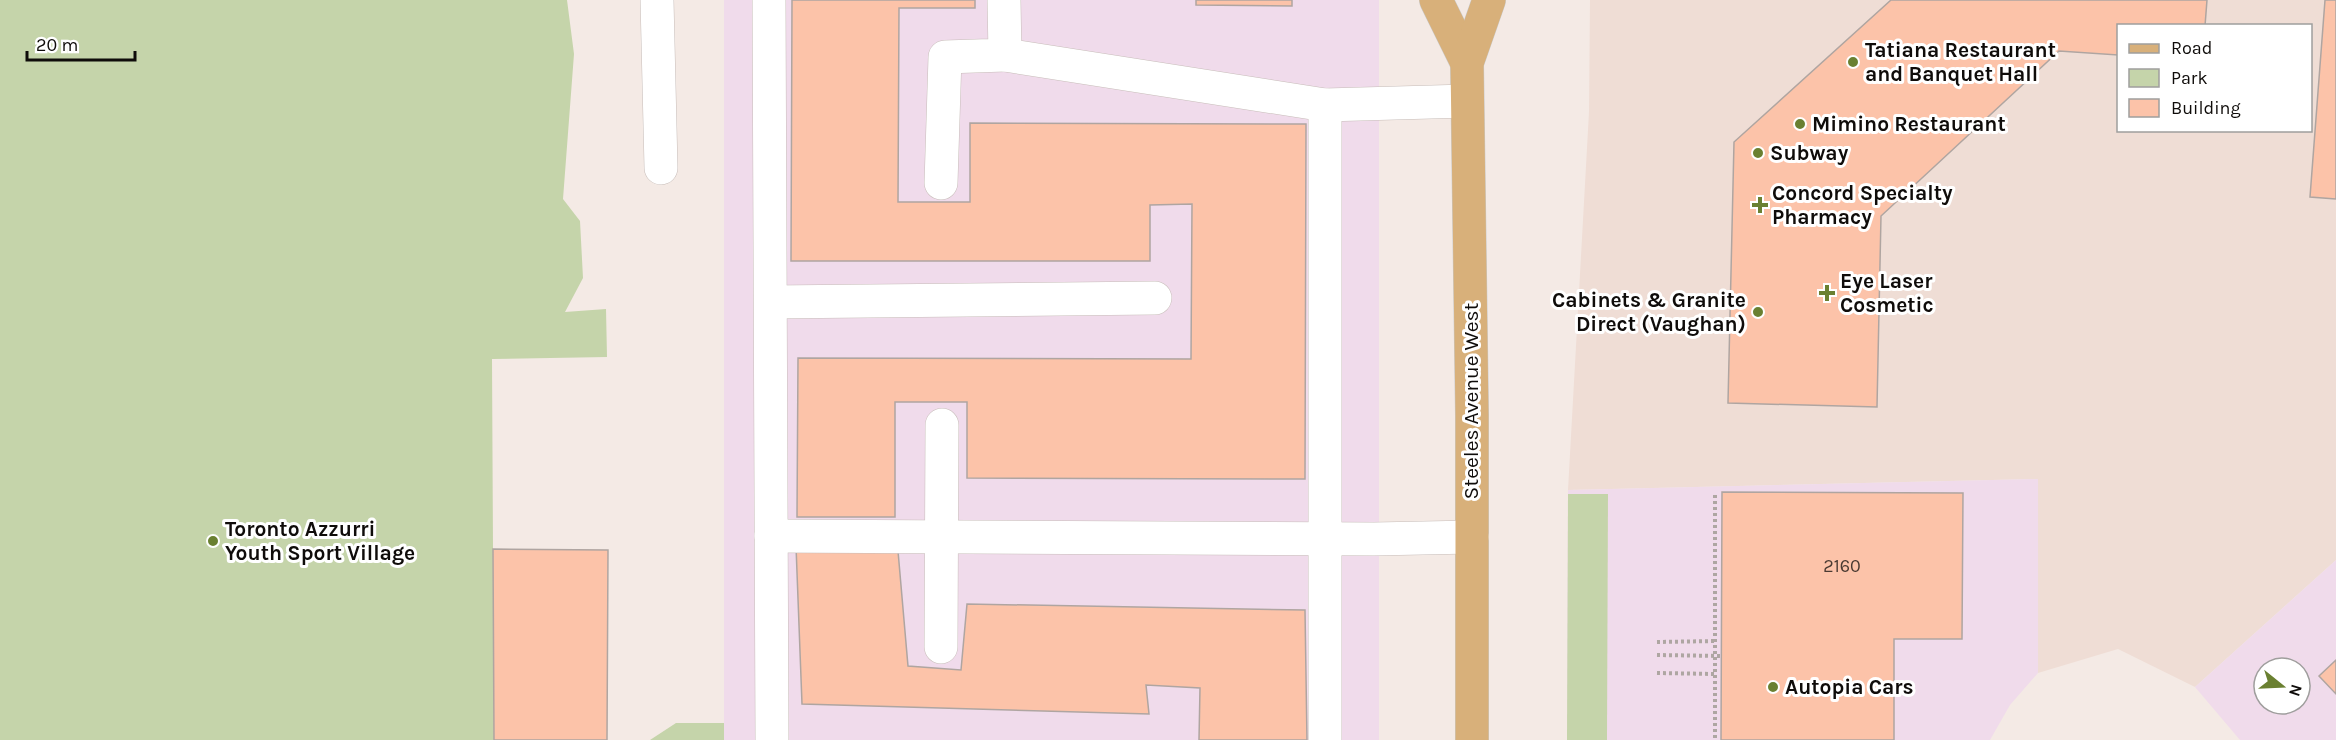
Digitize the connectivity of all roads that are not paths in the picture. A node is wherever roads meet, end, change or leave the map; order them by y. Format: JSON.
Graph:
{"nodes":[{"id":1,"x":657,"y":0,"type":"edge"},
{"id":2,"x":769,"y":0,"type":"edge"},
{"id":3,"x":1004,"y":0,"type":"edge"},
{"id":4,"x":1436,"y":0,"type":"edge"},
{"id":5,"x":1489,"y":0,"type":"edge"},
{"id":6,"x":1005,"y":55,"type":"junction"},
{"id":7,"x":1467,"y":63,"type":"junction"},
{"id":8,"x":1467,"y":101,"type":"junction"},
{"id":9,"x":1325,"y":105,"type":"junction"},
{"id":10,"x":661,"y":168,"type":"dead end"},
{"id":11,"x":941,"y":183,"type":"dead end"},
{"id":12,"x":1155,"y":298,"type":"dead end"},
{"id":13,"x":771,"y":302,"type":"junction"},
{"id":14,"x":942,"y":425,"type":"dead end"},
{"id":15,"x":771,"y":536,"type":"junction"},
{"id":16,"x":941,"y":537,"type":"junction"},
{"id":17,"x":1472,"y":537,"type":"junction"},
{"id":18,"x":1325,"y":538,"type":"junction"},
{"id":19,"x":941,"y":647,"type":"dead end"},
{"id":20,"x":772,"y":740,"type":"edge"},
{"id":21,"x":1325,"y":740,"type":"edge"},
{"id":22,"x":1472,"y":740,"type":"edge"}],
"edges":[{"from":1,"to":10,"type":"lane"},
{"from":2,"to":13,"type":"lane"},
{"from":3,"to":6,"type":"lane"},
{"from":4,"to":7,"type":"main road","name":"Steeles Avenue West"},
{"from":5,"to":7,"type":"main road","name":"Steeles Avenue West"},
{"from":6,"to":9,"type":"lane"},
{"from":6,"to":11,"type":"lane"},
{"from":7,"to":8,"type":"main road","name":"Steeles Avenue West"},
{"from":8,"to":9,"type":"lane"},
{"from":8,"to":17,"type":"main road","name":"Steeles Avenue West"},
{"from":9,"to":18,"type":"lane"},
{"from":12,"to":13,"type":"lane"},
{"from":13,"to":15,"type":"lane"},
{"from":14,"to":16,"type":"lane"},
{"from":15,"to":16,"type":"lane"},
{"from":15,"to":20,"type":"lane"},
{"from":16,"to":18,"type":"lane"},
{"from":16,"to":19,"type":"lane"},
{"from":17,"to":18,"type":"lane"},
{"from":17,"to":22,"type":"main road","name":"Steeles Avenue West"},
{"from":18,"to":21,"type":"lane"}]}
